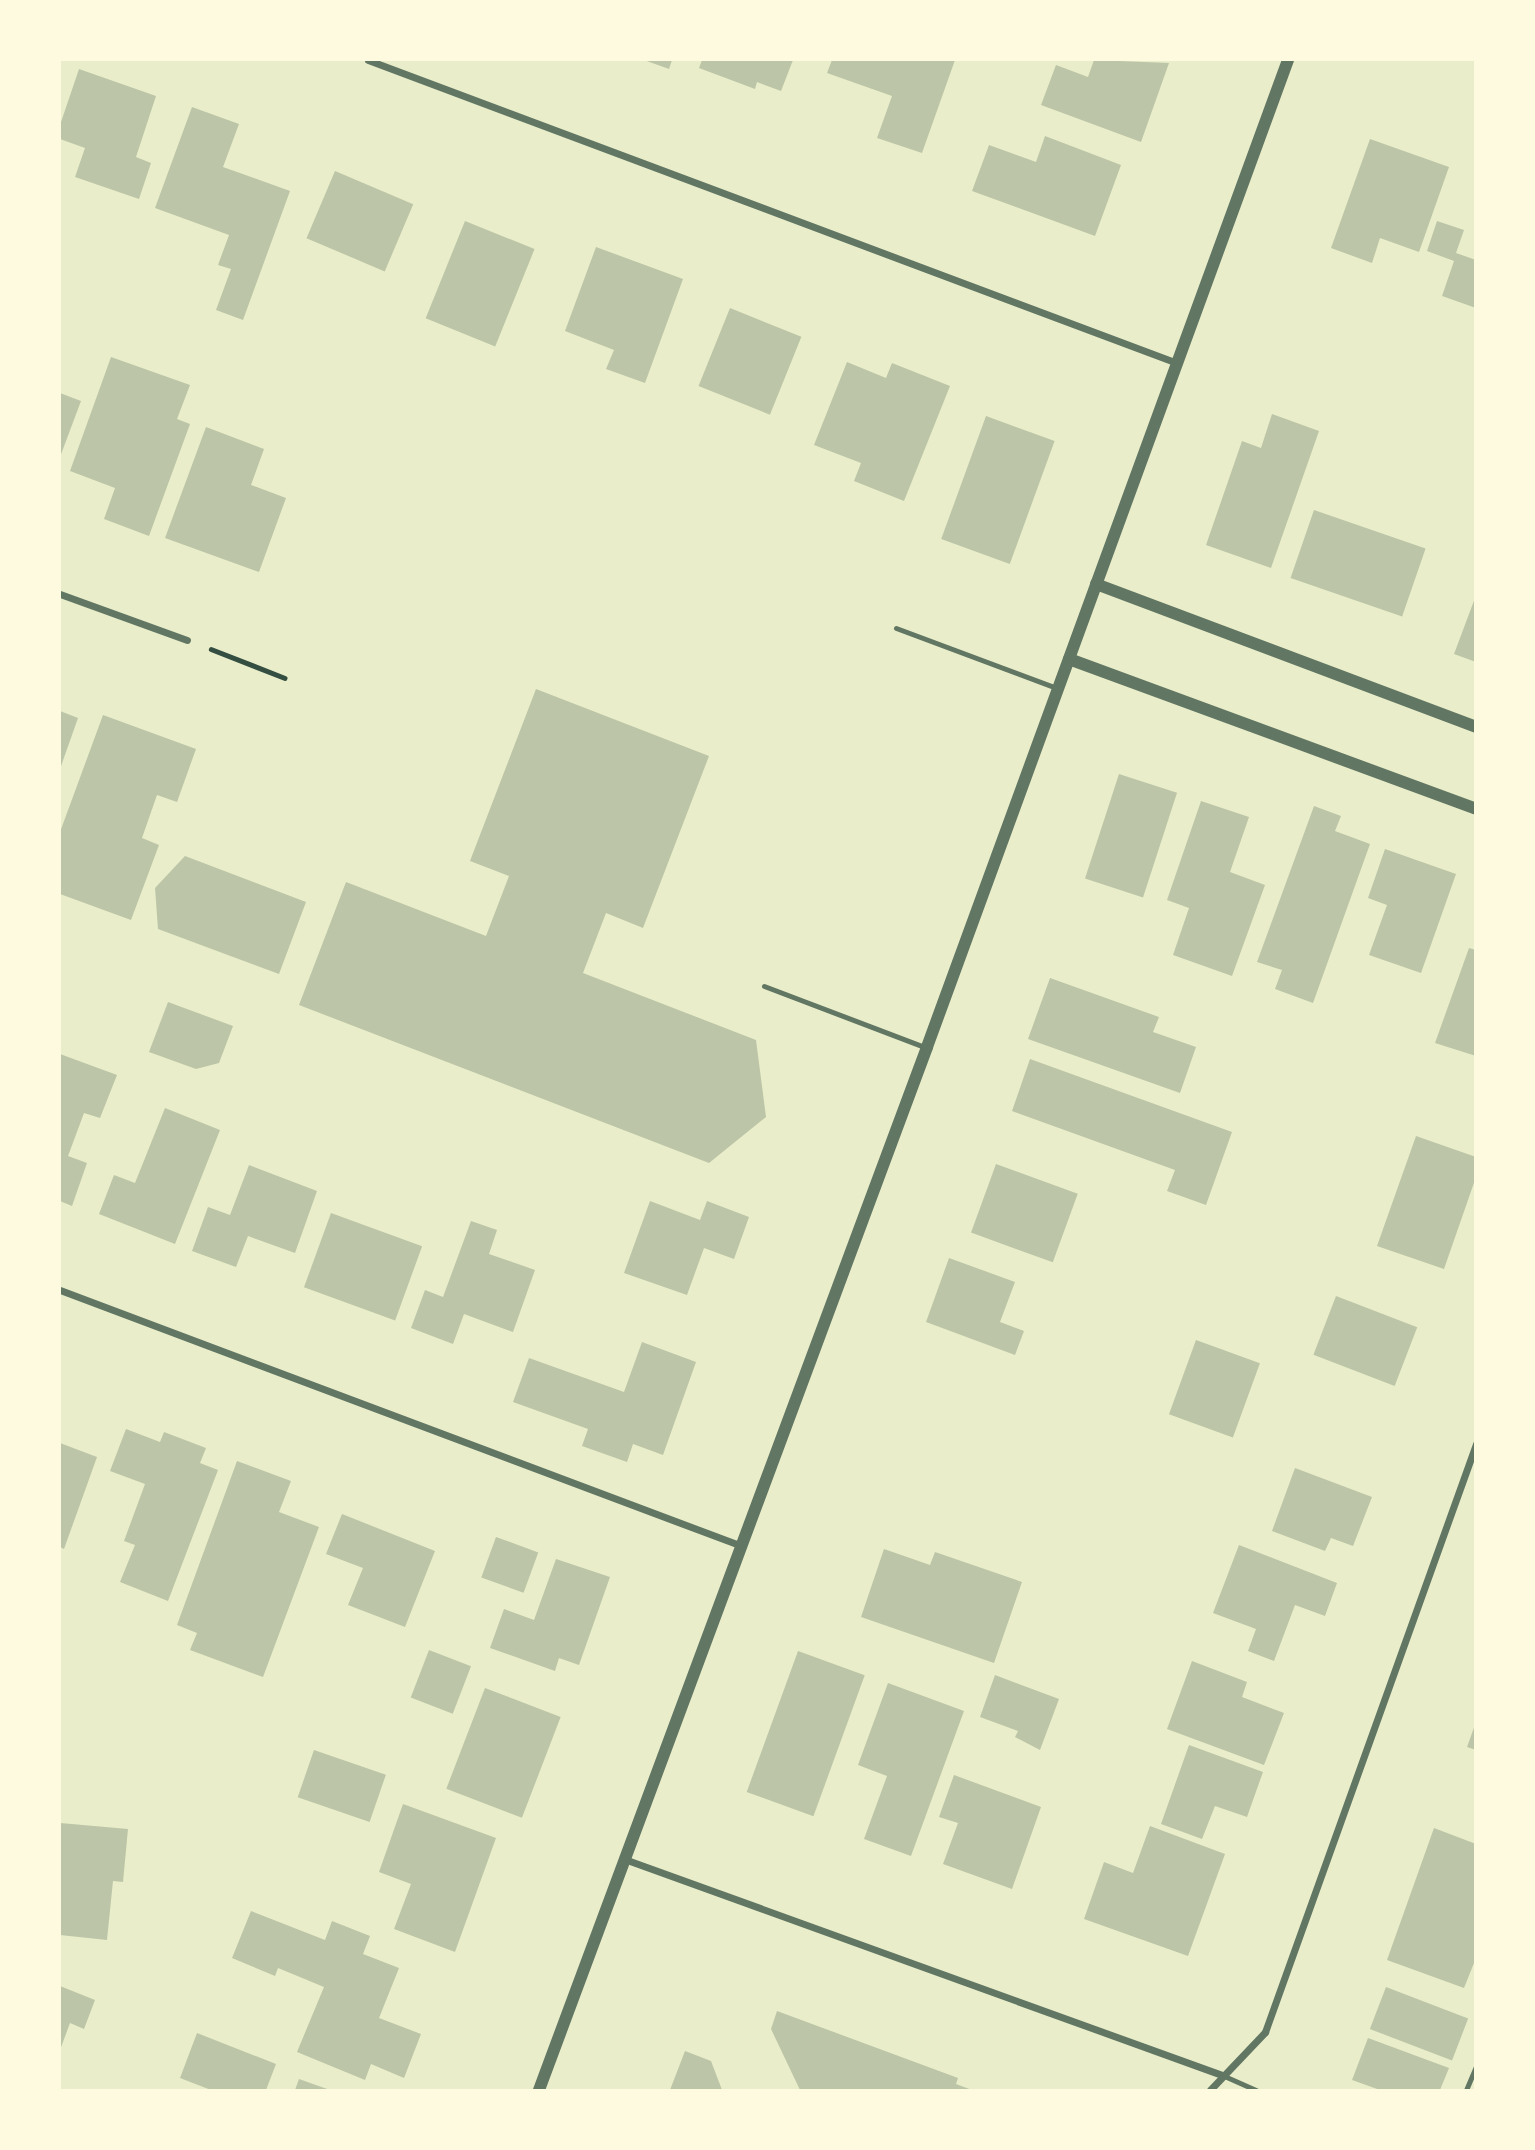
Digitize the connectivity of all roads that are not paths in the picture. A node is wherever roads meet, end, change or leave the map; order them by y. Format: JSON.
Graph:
{"nodes":[{"id":1,"x":368,"y":60,"type":"edge"},
{"id":2,"x":1288,"y":60,"type":"edge"},
{"id":3,"x":1177,"y":363,"type":"junction"},
{"id":4,"x":1096,"y":584,"type":"junction"},
{"id":5,"x":60,"y":594,"type":"edge"},
{"id":6,"x":896,"y":628,"type":"dead end"},
{"id":7,"x":187,"y":640,"type":"road end"},
{"id":8,"x":1069,"y":659,"type":"junction"},
{"id":9,"x":1059,"y":689,"type":"junction"},
{"id":10,"x":1475,"y":727,"type":"edge"},
{"id":11,"x":1475,"y":809,"type":"edge"},
{"id":12,"x":764,"y":986,"type":"dead end"},
{"id":13,"x":928,"y":1048,"type":"junction"},
{"id":14,"x":60,"y":1290,"type":"edge"},
{"id":15,"x":1475,"y":1444,"type":"edge"},
{"id":16,"x":739,"y":1545,"type":"junction"},
{"id":17,"x":627,"y":1860,"type":"junction"},
{"id":18,"x":1475,"y":2066,"type":"edge"},
{"id":19,"x":1222,"y":2075,"type":"junction"},
{"id":20,"x":539,"y":2091,"type":"edge"},
{"id":21,"x":1210,"y":2091,"type":"edge"},
{"id":22,"x":1256,"y":2091,"type":"edge"},
{"id":23,"x":1466,"y":2091,"type":"edge"}],
"edges":[{"from":1,"to":3,"type":"street"},
{"from":2,"to":3,"type":"street"},
{"from":3,"to":4,"type":"street"},
{"from":4,"to":8,"type":"street"},
{"from":4,"to":10,"type":"street"},
{"from":5,"to":7,"type":"street"},
{"from":6,"to":9,"type":"lane"},
{"from":8,"to":9,"type":"street"},
{"from":8,"to":11,"type":"street"},
{"from":9,"to":13,"type":"street"},
{"from":12,"to":13,"type":"lane"},
{"from":13,"to":16,"type":"street"},
{"from":14,"to":16,"type":"street"},
{"from":15,"to":19,"type":"street"},
{"from":16,"to":17,"type":"street"},
{"from":17,"to":19,"type":"street"},
{"from":17,"to":20,"type":"street"},
{"from":18,"to":23,"type":"lane"},
{"from":19,"to":21,"type":"street"},
{"from":19,"to":22,"type":"lane"}]}
